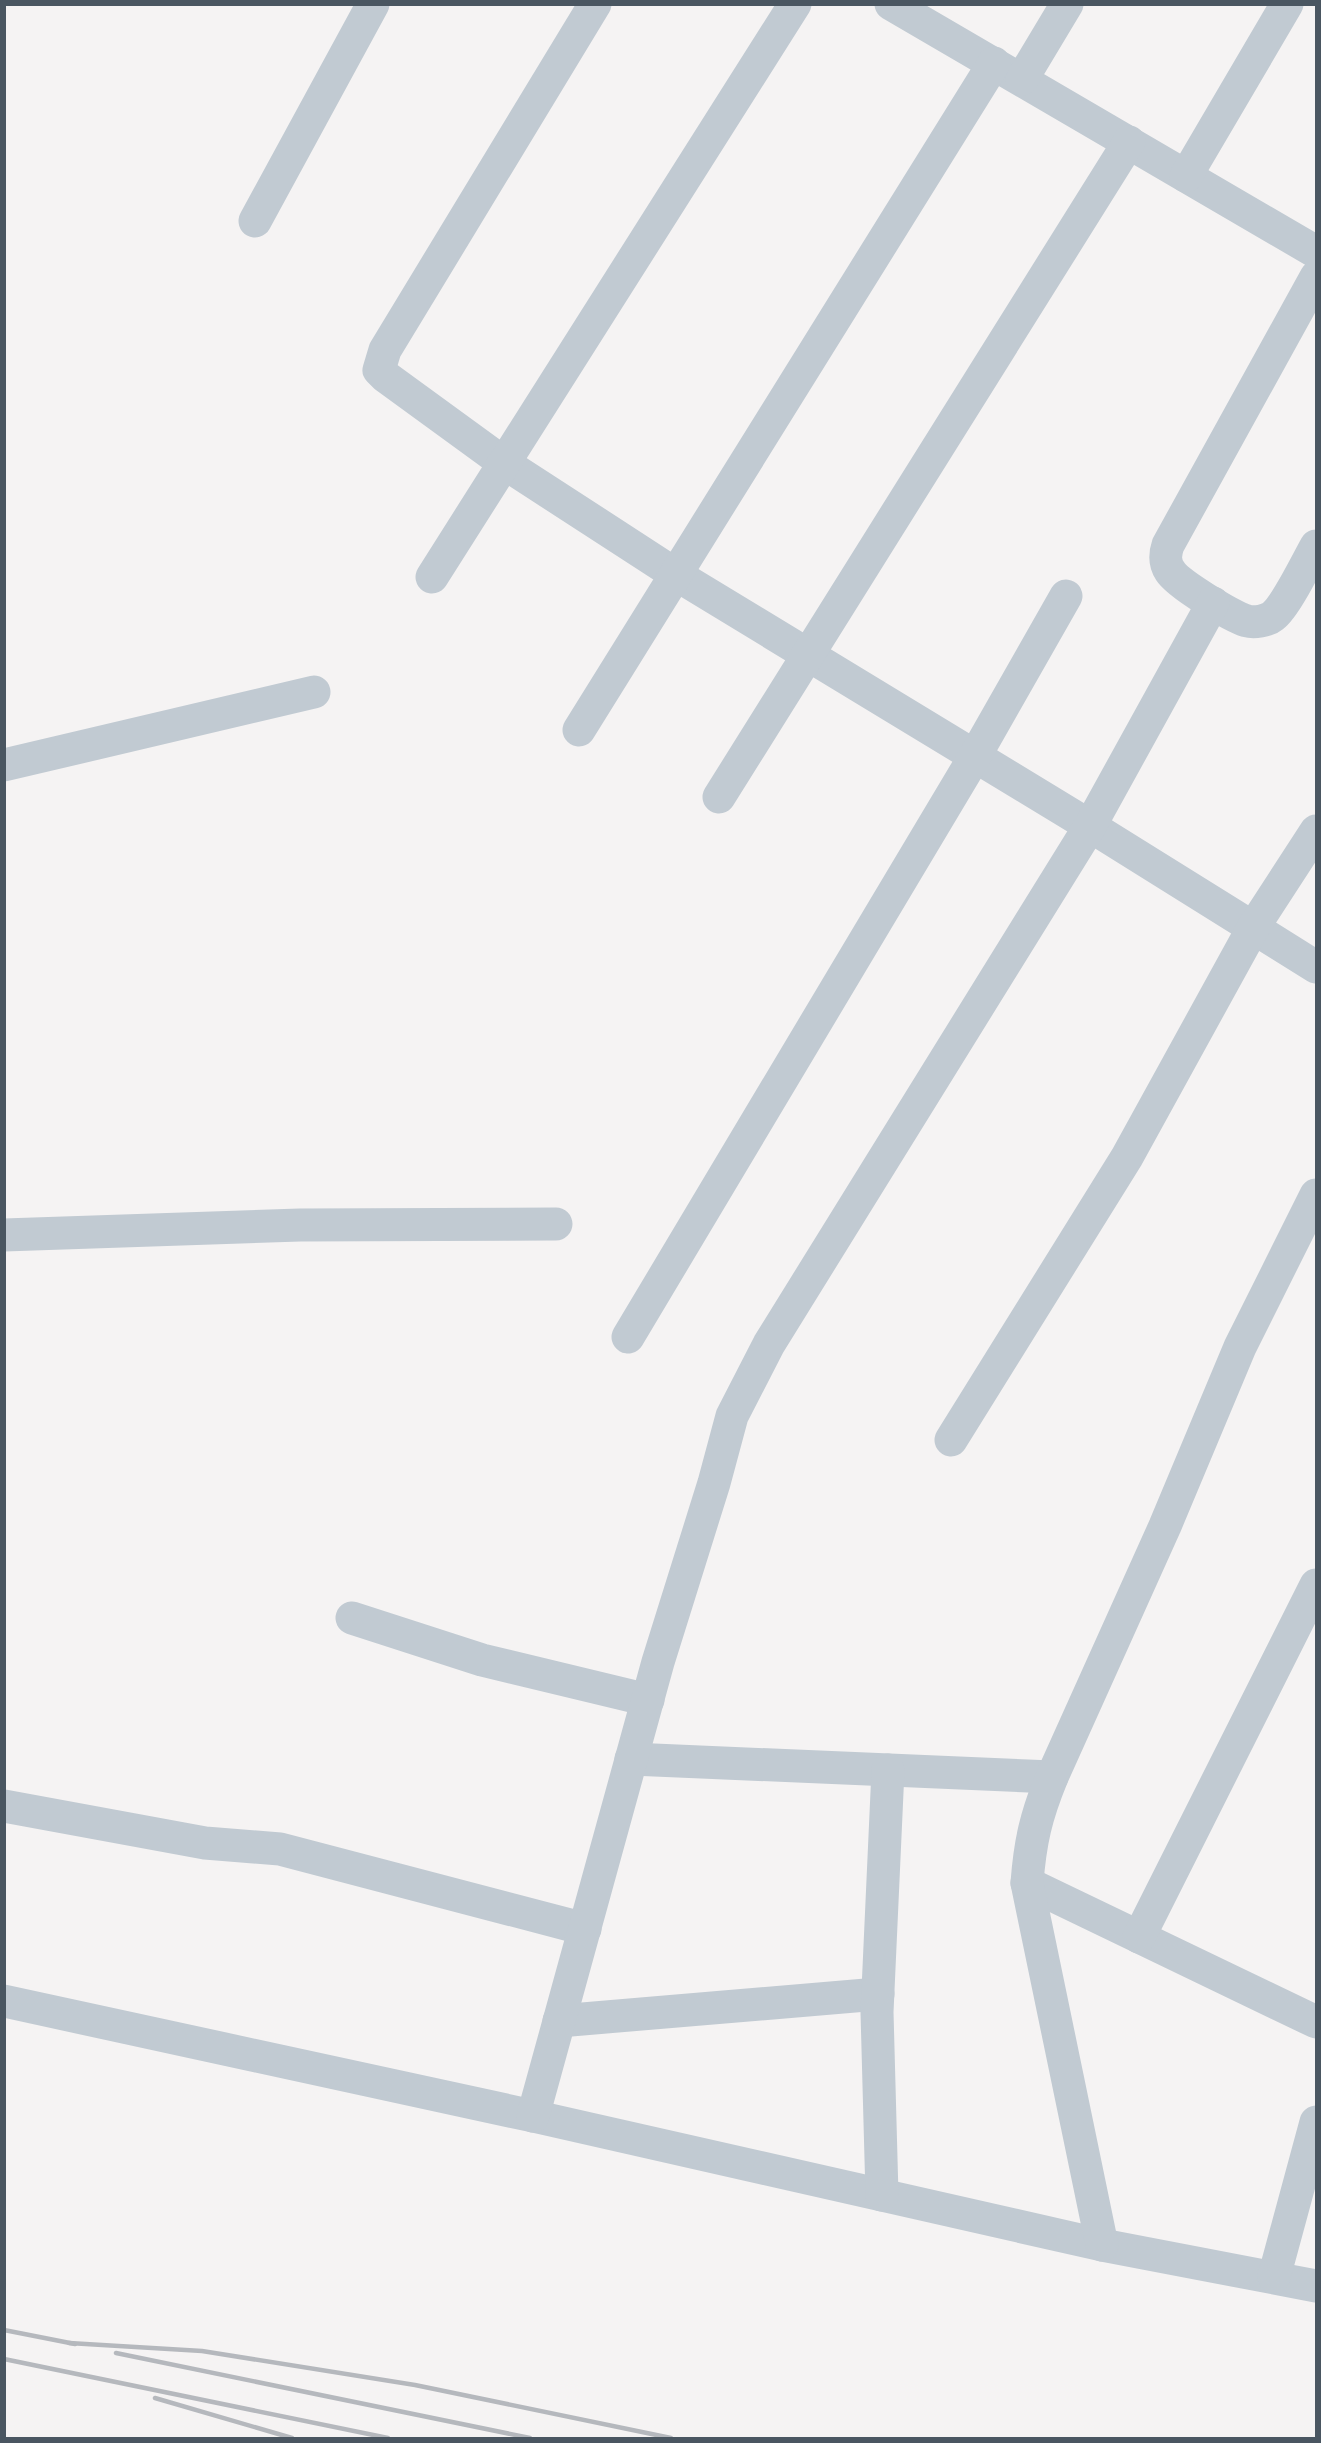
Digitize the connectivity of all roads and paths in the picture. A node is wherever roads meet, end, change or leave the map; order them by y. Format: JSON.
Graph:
{"nodes":[{"id":1,"x":373,"y":4,"type":"edge"},
{"id":2,"x":595,"y":4,"type":"edge"},
{"id":3,"x":795,"y":4,"type":"edge"},
{"id":4,"x":891,"y":4,"type":"edge"},
{"id":5,"x":1067,"y":4,"type":"edge"},
{"id":6,"x":1287,"y":4,"type":"edge"},
{"id":7,"x":994,"y":63,"type":"junction"},
{"id":8,"x":1022,"y":79,"type":"junction"},
{"id":9,"x":1129,"y":142,"type":"junction"},
{"id":10,"x":1186,"y":176,"type":"junction"},
{"id":11,"x":255,"y":221,"type":"dead end"},
{"id":12,"x":1317,"y":252,"type":"edge"},
{"id":13,"x":1317,"y":278,"type":"edge"},
{"id":14,"x":504,"y":463,"type":"junction"},
{"id":15,"x":1317,"y":546,"type":"edge"},
{"id":16,"x":675,"y":574,"type":"junction"},
{"id":17,"x":432,"y":577,"type":"dead end"},
{"id":18,"x":1066,"y":596,"type":"dead end"},
{"id":19,"x":1213,"y":603,"type":"junction"},
{"id":20,"x":809,"y":654,"type":"junction"},
{"id":21,"x":314,"y":692,"type":"dead end"},
{"id":22,"x":579,"y":730,"type":"dead end"},
{"id":23,"x":975,"y":756,"type":"junction"},
{"id":24,"x":4,"y":765,"type":"edge"},
{"id":25,"x":719,"y":797,"type":"dead end"},
{"id":26,"x":1090,"y":826,"type":"junction"},
{"id":27,"x":1317,"y":831,"type":"edge"},
{"id":28,"x":1254,"y":928,"type":"junction"},
{"id":29,"x":1317,"y":968,"type":"edge"},
{"id":30,"x":1317,"y":1194,"type":"edge"},
{"id":31,"x":556,"y":1224,"type":"dead end"},
{"id":32,"x":4,"y":1235,"type":"edge"},
{"id":33,"x":628,"y":1337,"type":"dead end"},
{"id":34,"x":951,"y":1440,"type":"dead end"},
{"id":35,"x":1317,"y":1585,"type":"edge"},
{"id":36,"x":352,"y":1618,"type":"dead end"},
{"id":37,"x":648,"y":1700,"type":"junction"},
{"id":38,"x":631,"y":1759,"type":"junction"},
{"id":39,"x":888,"y":1770,"type":"junction"},
{"id":40,"x":1052,"y":1777,"type":"junction"},
{"id":41,"x":4,"y":1806,"type":"edge"},
{"id":42,"x":1028,"y":1883,"type":"junction"},
{"id":43,"x":585,"y":1929,"type":"junction"},
{"id":44,"x":1139,"y":1937,"type":"junction"},
{"id":45,"x":878,"y":1995,"type":"junction"},
{"id":46,"x":4,"y":2001,"type":"edge"},
{"id":47,"x":559,"y":2021,"type":"junction"},
{"id":48,"x":1317,"y":2022,"type":"edge"},
{"id":49,"x":533,"y":2116,"type":"junction"},
{"id":50,"x":1317,"y":2122,"type":"edge"},
{"id":51,"x":882,"y":2196,"type":"junction"},
{"id":52,"x":1102,"y":2245,"type":"junction"},
{"id":53,"x":1275,"y":2277,"type":"junction"},
{"id":54,"x":1317,"y":2286,"type":"edge"}],
"edges":[{"from":1,"to":11,"type":"street"},
{"from":2,"to":14,"type":"street"},
{"from":3,"to":14,"type":"street"},
{"from":4,"to":7,"type":"street"},
{"from":5,"to":8,"type":"street"},
{"from":6,"to":10,"type":"street"},
{"from":7,"to":8,"type":"street"},
{"from":7,"to":16,"type":"street"},
{"from":8,"to":9,"type":"street"},
{"from":9,"to":10,"type":"street"},
{"from":9,"to":20,"type":"street"},
{"from":10,"to":12,"type":"street"},
{"from":13,"to":19,"type":"street"},
{"from":14,"to":16,"type":"street"},
{"from":14,"to":17,"type":"street"},
{"from":15,"to":19,"type":"street"},
{"from":16,"to":20,"type":"street"},
{"from":16,"to":22,"type":"street"},
{"from":18,"to":23,"type":"street"},
{"from":19,"to":26,"type":"street"},
{"from":20,"to":23,"type":"street"},
{"from":20,"to":25,"type":"street"},
{"from":21,"to":24,"type":"street"},
{"from":23,"to":26,"type":"street"},
{"from":23,"to":33,"type":"street"},
{"from":26,"to":28,"type":"street"},
{"from":26,"to":37,"type":"street"},
{"from":27,"to":28,"type":"street"},
{"from":28,"to":29,"type":"street"},
{"from":28,"to":34,"type":"street"},
{"from":30,"to":40,"type":"street"},
{"from":31,"to":32,"type":"street"},
{"from":35,"to":44,"type":"street"},
{"from":36,"to":37,"type":"street"},
{"from":37,"to":38,"type":"street"},
{"from":38,"to":39,"type":"street"},
{"from":38,"to":43,"type":"street"},
{"from":39,"to":40,"type":"street"},
{"from":39,"to":45,"type":"street"},
{"from":40,"to":42,"type":"street"},
{"from":41,"to":43,"type":"street"},
{"from":42,"to":44,"type":"street"},
{"from":42,"to":52,"type":"street"},
{"from":43,"to":47,"type":"street"},
{"from":44,"to":48,"type":"street"},
{"from":45,"to":47,"type":"street"},
{"from":45,"to":51,"type":"street"},
{"from":46,"to":49,"type":"street"},
{"from":47,"to":49,"type":"street"},
{"from":49,"to":51,"type":"street"},
{"from":50,"to":53,"type":"street"},
{"from":51,"to":52,"type":"street"},
{"from":52,"to":53,"type":"street"},
{"from":53,"to":54,"type":"street"}]}
